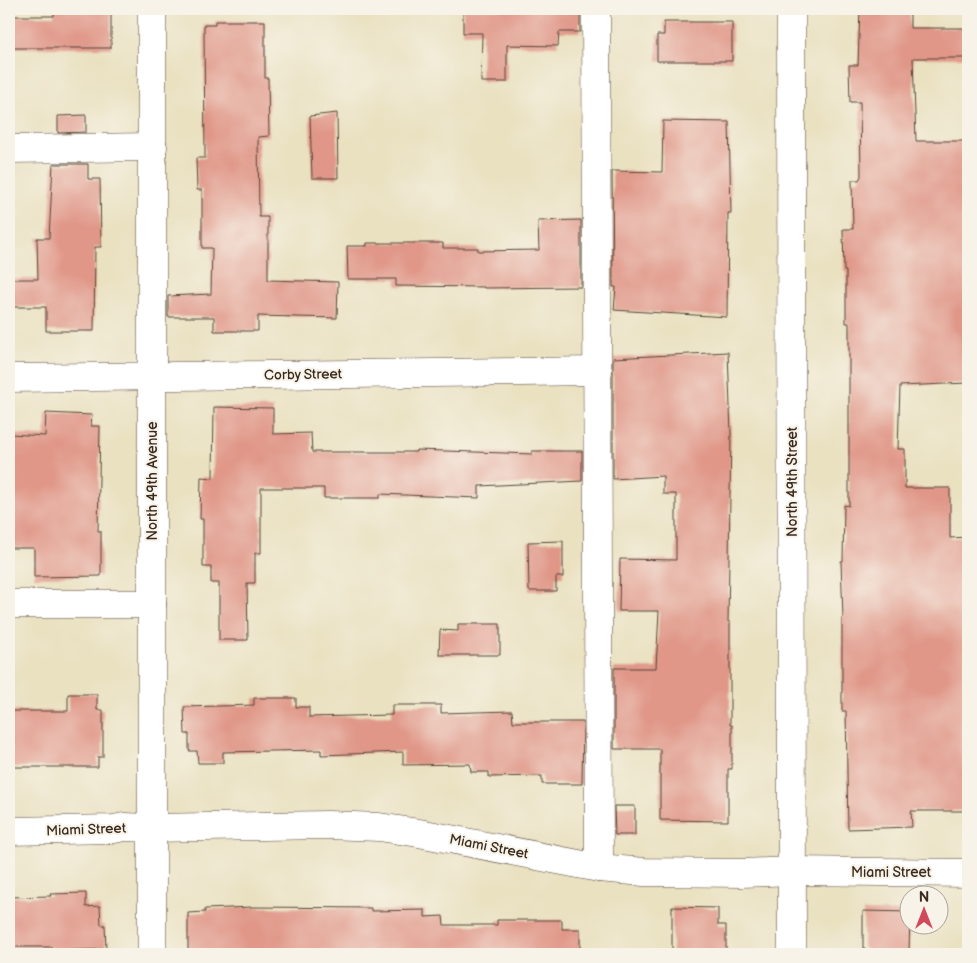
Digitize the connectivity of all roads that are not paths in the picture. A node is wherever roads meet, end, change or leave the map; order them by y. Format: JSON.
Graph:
{"nodes":[{"id":1,"x":152,"y":9,"type":"edge"},
{"id":2,"x":596,"y":9,"type":"edge"},
{"id":3,"x":791,"y":9,"type":"edge"},
{"id":4,"x":153,"y":147,"type":"junction"},
{"id":5,"x":9,"y":149,"type":"edge"},
{"id":6,"x":598,"y":371,"type":"junction"},
{"id":7,"x":152,"y":376,"type":"junction"},
{"id":8,"x":9,"y":378,"type":"edge"},
{"id":9,"x":9,"y":604,"type":"edge"},
{"id":10,"x":152,"y":604,"type":"junction"},
{"id":11,"x":152,"y":828,"type":"junction"},
{"id":12,"x":9,"y":831,"type":"edge"},
{"id":13,"x":599,"y":868,"type":"junction"},
{"id":14,"x":792,"y":871,"type":"junction"},
{"id":15,"x":968,"y":873,"type":"edge"},
{"id":16,"x":152,"y":954,"type":"edge"},
{"id":17,"x":792,"y":954,"type":"edge"}],
"edges":[{"from":1,"to":4,"type":"street","name":"North 49th Avenue"},
{"from":2,"to":6,"type":"street"},
{"from":3,"to":14,"type":"street","name":"North 49th Street"},
{"from":4,"to":5,"type":"street"},
{"from":4,"to":7,"type":"street","name":"North 49th Avenue"},
{"from":6,"to":7,"type":"street","name":"Corby Street"},
{"from":6,"to":13,"type":"street"},
{"from":7,"to":8,"type":"street","name":"Corby Street"},
{"from":7,"to":10,"type":"street","name":"North 49th Avenue"},
{"from":9,"to":10,"type":"street"},
{"from":10,"to":11,"type":"street","name":"North 49th Avenue"},
{"from":11,"to":12,"type":"street","name":"Miami Street"},
{"from":11,"to":13,"type":"street","name":"Miami Street"},
{"from":11,"to":16,"type":"street","name":"North 49th Avenue"},
{"from":13,"to":14,"type":"street","name":"Miami Street"},
{"from":14,"to":15,"type":"street","name":"Miami Street"},
{"from":14,"to":17,"type":"street","name":"North 49th Street"}]}
